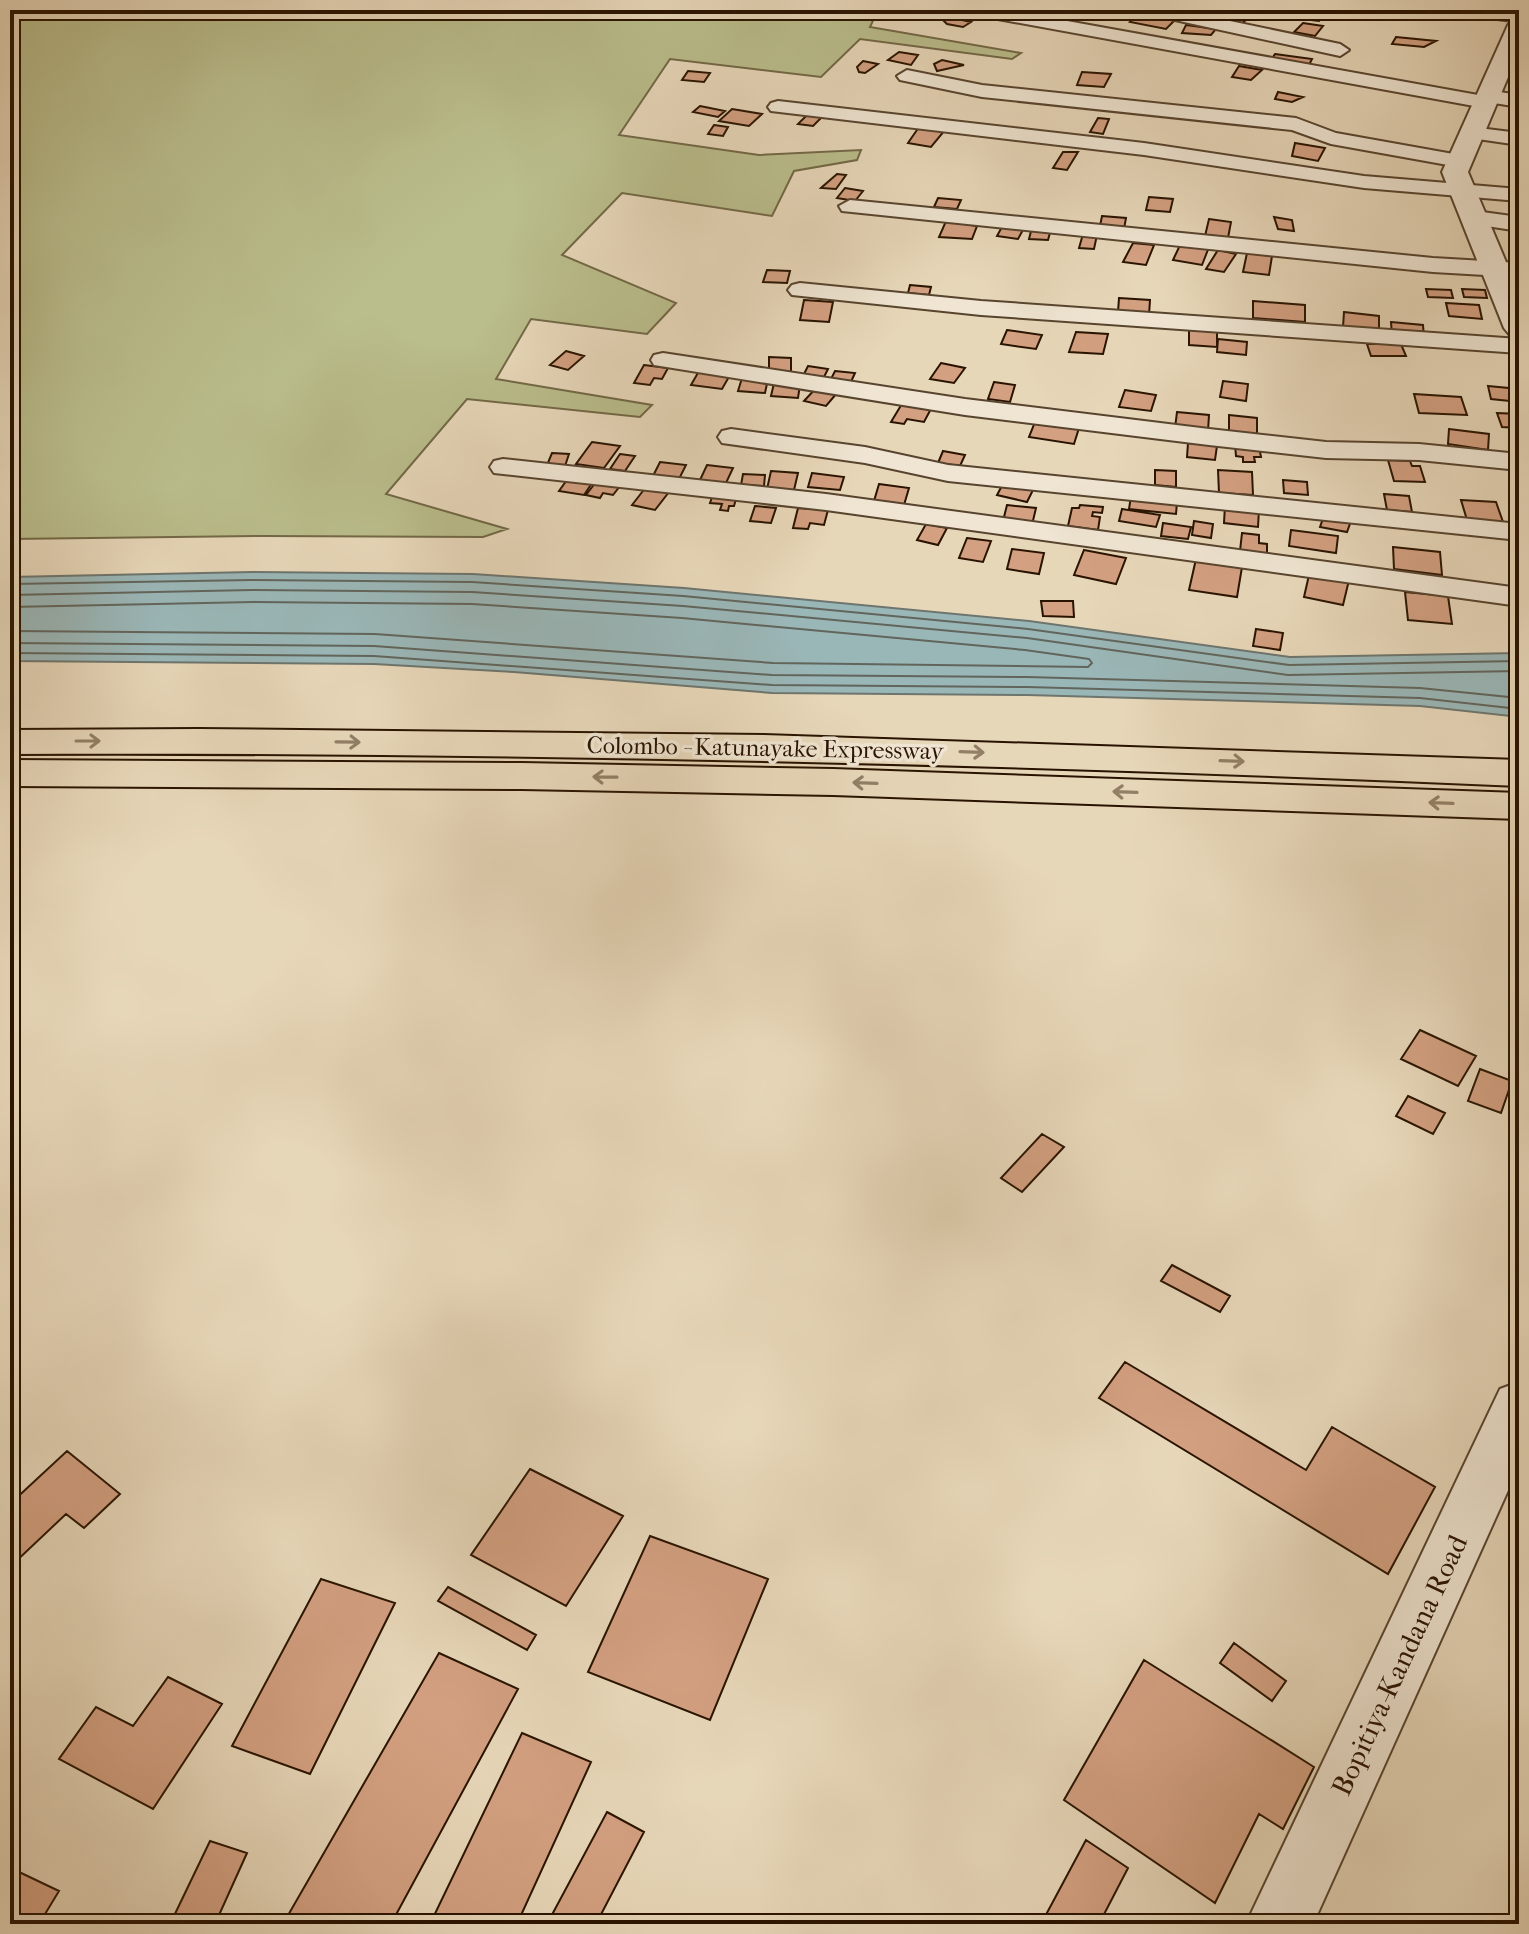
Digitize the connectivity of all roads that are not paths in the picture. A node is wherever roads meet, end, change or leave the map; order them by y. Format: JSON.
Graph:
{"nodes":[{"id":1,"x":976,"y":10,"type":"edge"},
{"id":2,"x":1152,"y":10,"type":"edge"},
{"id":3,"x":1469,"y":10,"type":"edge"},
{"id":4,"x":1519,"y":17,"type":"edge"},
{"id":5,"x":1519,"y":25,"type":"edge"},
{"id":6,"x":1356,"y":53,"type":"dead end"},
{"id":7,"x":907,"y":76,"type":"dead end"},
{"id":8,"x":1494,"y":81,"type":"edge"},
{"id":9,"x":1519,"y":101,"type":"edge"},
{"id":10,"x":778,"y":107,"type":"dead end"},
{"id":11,"x":1471,"y":133,"type":"junction"},
{"id":12,"x":1519,"y":139,"type":"edge"},
{"id":13,"x":1459,"y":161,"type":"junction"},
{"id":14,"x":1460,"y":189,"type":"junction"},
{"id":15,"x":1519,"y":195,"type":"edge"},
{"id":16,"x":850,"y":206,"type":"dead end"},
{"id":17,"x":1475,"y":218,"type":"junction"},
{"id":18,"x":1519,"y":224,"type":"edge"},
{"id":19,"x":1506,"y":269,"type":"edge"},
{"id":20,"x":800,"y":290,"type":"dead end"},
{"id":21,"x":1519,"y":327,"type":"edge"},
{"id":22,"x":1519,"y":346,"type":"edge"},
{"id":23,"x":663,"y":360,"type":"dead end"},
{"id":24,"x":731,"y":437,"type":"dead end"},
{"id":25,"x":1519,"y":462,"type":"edge"},
{"id":26,"x":503,"y":467,"type":"dead end"},
{"id":27,"x":1519,"y":532,"type":"edge"},
{"id":28,"x":1519,"y":597,"type":"edge"},
{"id":29,"x":10,"y":742,"type":"edge"},
{"id":30,"x":10,"y":773,"type":"edge"},
{"id":31,"x":1519,"y":773,"type":"edge"},
{"id":32,"x":1519,"y":806,"type":"edge"},
{"id":33,"x":1519,"y":1406,"type":"edge"},
{"id":34,"x":1279,"y":1924,"type":"edge"}],
"edges":[{"from":1,"to":8,"type":"street"},
{"from":2,"to":6,"type":"street"},
{"from":3,"to":4,"type":"street"},
{"from":5,"to":8,"type":"street"},
{"from":7,"to":13,"type":"street"},
{"from":8,"to":9,"type":"street"},
{"from":8,"to":11,"type":"street"},
{"from":10,"to":14,"type":"street"},
{"from":11,"to":12,"type":"street"},
{"from":11,"to":13,"type":"street"},
{"from":13,"to":14,"type":"street"},
{"from":14,"to":15,"type":"street"},
{"from":14,"to":17,"type":"street"},
{"from":16,"to":19,"type":"street"},
{"from":17,"to":18,"type":"street"},
{"from":17,"to":19,"type":"street"},
{"from":19,"to":21,"type":"street"},
{"from":20,"to":22,"type":"street"},
{"from":23,"to":25,"type":"street"},
{"from":24,"to":27,"type":"street"},
{"from":26,"to":28,"type":"street"},
{"from":29,"to":31,"type":"highway","name":"Colombo - Katunayake Expressway","one_way":true},
{"from":32,"to":30,"type":"highway","name":"Colombo - Katunayake Expressway","one_way":true},
{"from":33,"to":34,"type":"street","name":"Bopitiya-Kandana Road"}]}
